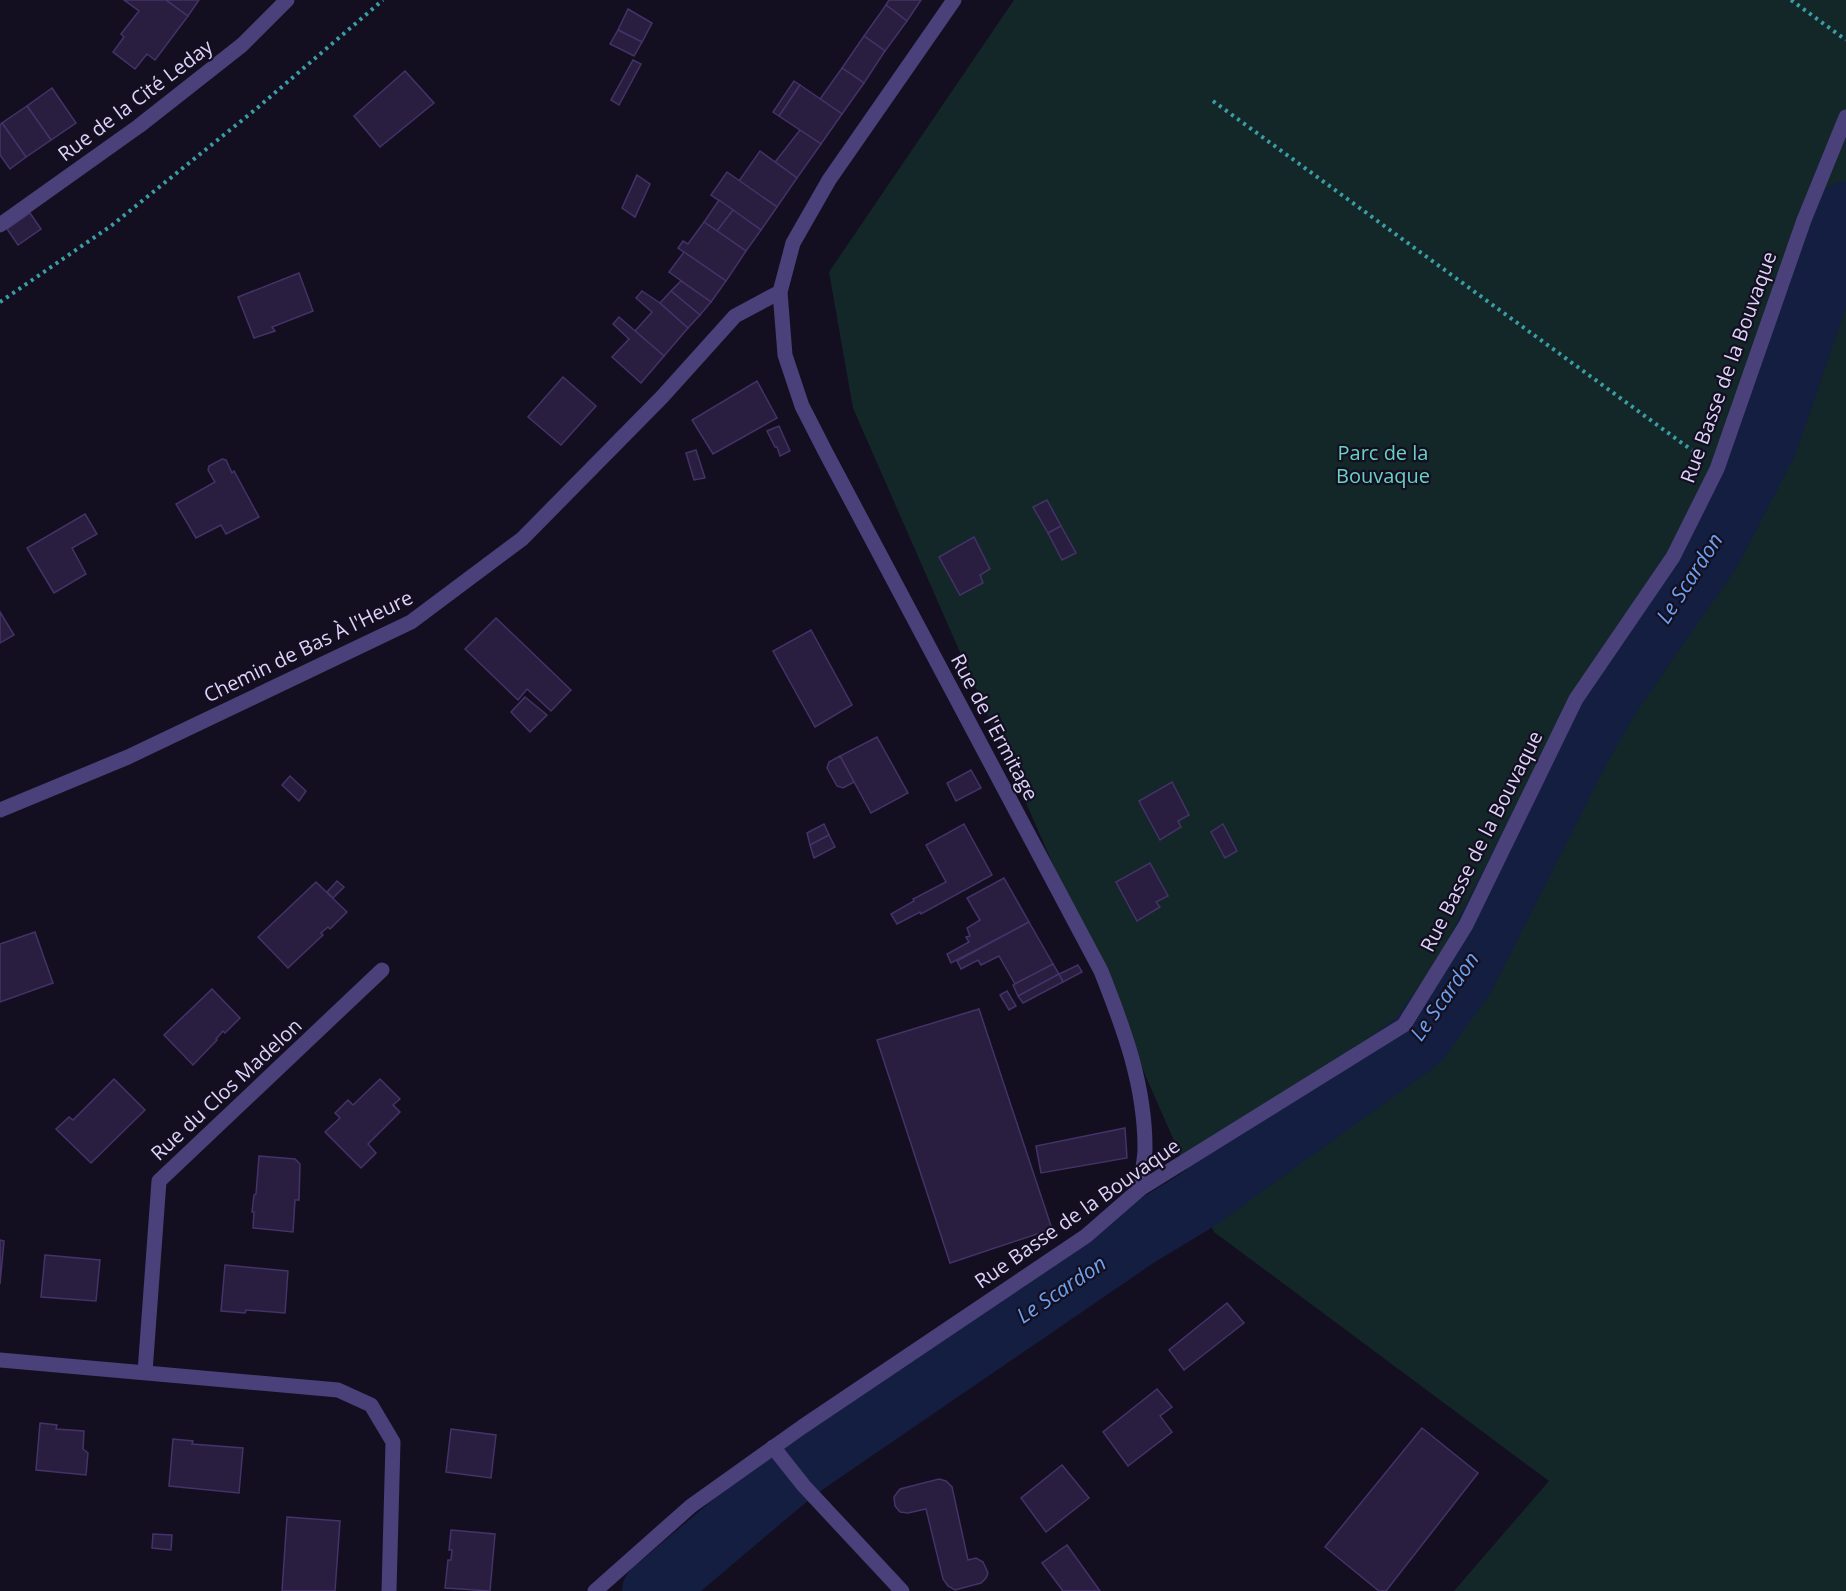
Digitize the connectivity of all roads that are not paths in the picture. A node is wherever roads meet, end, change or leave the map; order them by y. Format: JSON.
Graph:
{"nodes":[{"id":1,"x":287,"y":0,"type":"edge"},
{"id":2,"x":954,"y":0,"type":"edge"},
{"id":3,"x":1846,"y":117,"type":"edge"},
{"id":4,"x":0,"y":225,"type":"edge"},
{"id":5,"x":780,"y":292,"type":"junction"},
{"id":6,"x":0,"y":810,"type":"edge"},
{"id":7,"x":382,"y":970,"type":"dead end"},
{"id":8,"x":1140,"y":1189,"type":"junction"},
{"id":9,"x":0,"y":1360,"type":"edge"},
{"id":10,"x":145,"y":1372,"type":"junction"},
{"id":11,"x":773,"y":1447,"type":"junction"},
{"id":12,"x":389,"y":1591,"type":"edge"},
{"id":13,"x":595,"y":1591,"type":"edge"},
{"id":14,"x":902,"y":1591,"type":"edge"}],
"edges":[{"from":1,"to":4,"type":"street","name":"Rue de la Cité Leday"},
{"from":2,"to":5,"type":"street","name":"Rue de l'Ermitage"},
{"from":3,"to":8,"type":"street","name":"Rue Basse de la Bouvaque"},
{"from":5,"to":6,"type":"street","name":"Chemin de Bas À l'Heure"},
{"from":5,"to":8,"type":"street","name":"Rue de l'Ermitage"},
{"from":7,"to":10,"type":"street","name":"Rue du Clos Madelon"},
{"from":8,"to":11,"type":"street","name":"Rue Basse de la Bouvaque"},
{"from":9,"to":10,"type":"street"},
{"from":10,"to":12,"type":"street"},
{"from":11,"to":13,"type":"street","name":"Rue Basse de la Bouvaque"},
{"from":11,"to":14,"type":"street"}]}
